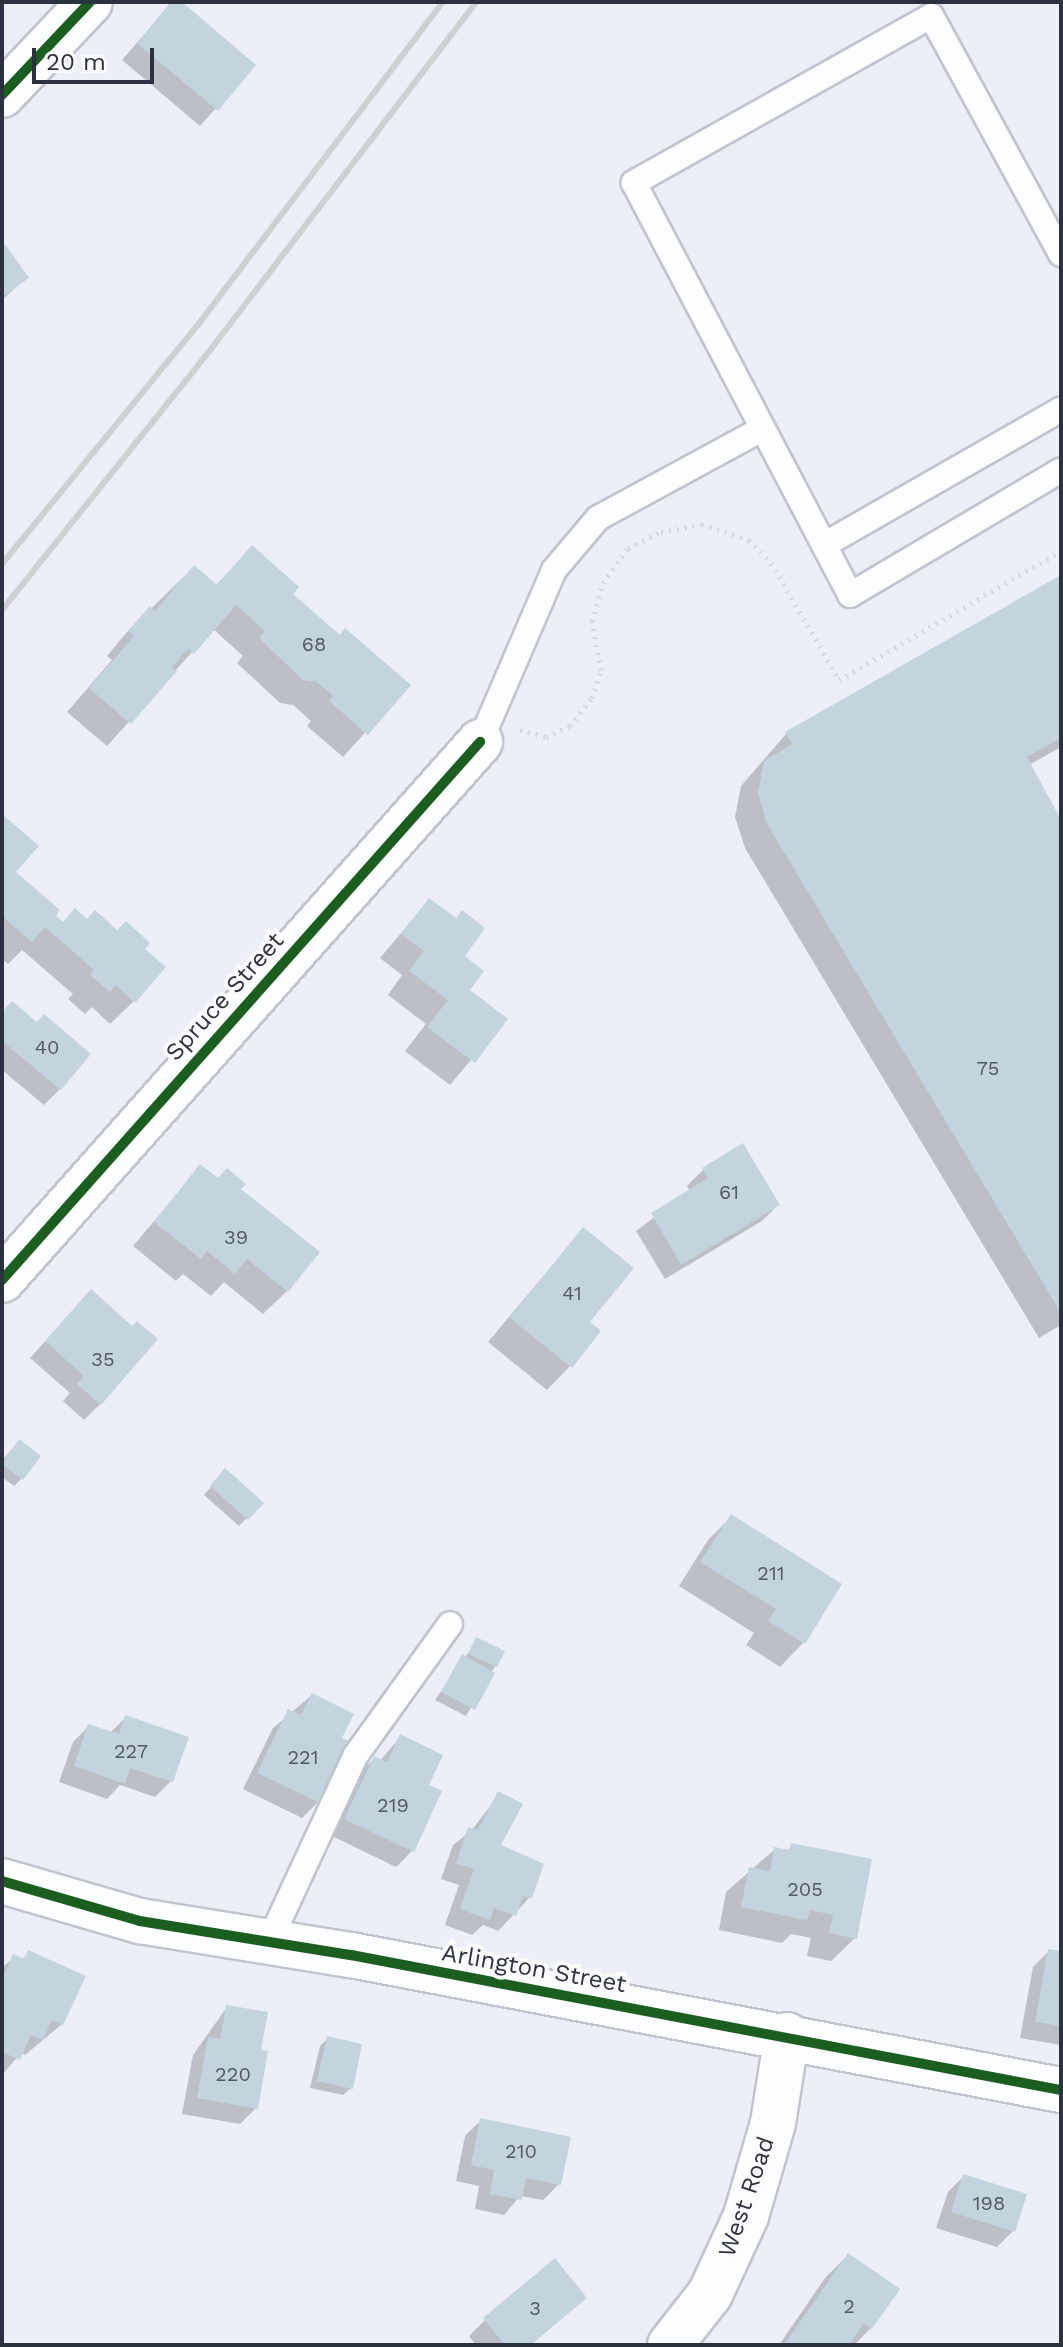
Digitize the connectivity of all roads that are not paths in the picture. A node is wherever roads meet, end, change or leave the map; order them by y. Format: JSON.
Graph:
{"nodes":[{"id":1,"x":90,"y":2,"type":"edge"},
{"id":2,"x":2,"y":95,"type":"edge"},
{"id":3,"x":1061,"y":254,"type":"edge"},
{"id":4,"x":1061,"y":409,"type":"edge"},
{"id":5,"x":760,"y":430,"type":"junction"},
{"id":6,"x":1061,"y":470,"type":"edge"},
{"id":7,"x":824,"y":545,"type":"junction"},
{"id":8,"x":500,"y":736,"type":"joint"},
{"id":9,"x":2,"y":1280,"type":"edge"},
{"id":10,"x":450,"y":1624,"type":"dead end"},
{"id":11,"x":2,"y":1881,"type":"edge"},
{"id":12,"x":269,"y":1942,"type":"junction"},
{"id":13,"x":787,"y":2035,"type":"junction"},
{"id":14,"x":1061,"y":2090,"type":"edge"},
{"id":15,"x":670,"y":2345,"type":"edge"}],
"edges":[{"from":1,"to":2,"type":"street"},
{"from":3,"to":5,"type":"lane"},
{"from":4,"to":7,"type":"lane"},
{"from":5,"to":7,"type":"lane"},
{"from":5,"to":8,"type":"lane"},
{"from":6,"to":7,"type":"lane"},
{"from":8,"to":9,"type":"street","name":"Spruce Street"},
{"from":10,"to":12,"type":"lane"},
{"from":11,"to":12,"type":"street","name":"Arlington Street"},
{"from":12,"to":13,"type":"street","name":"Arlington Street"},
{"from":13,"to":14,"type":"street","name":"Arlington Street"},
{"from":13,"to":15,"type":"street","name":"West Road"}]}
